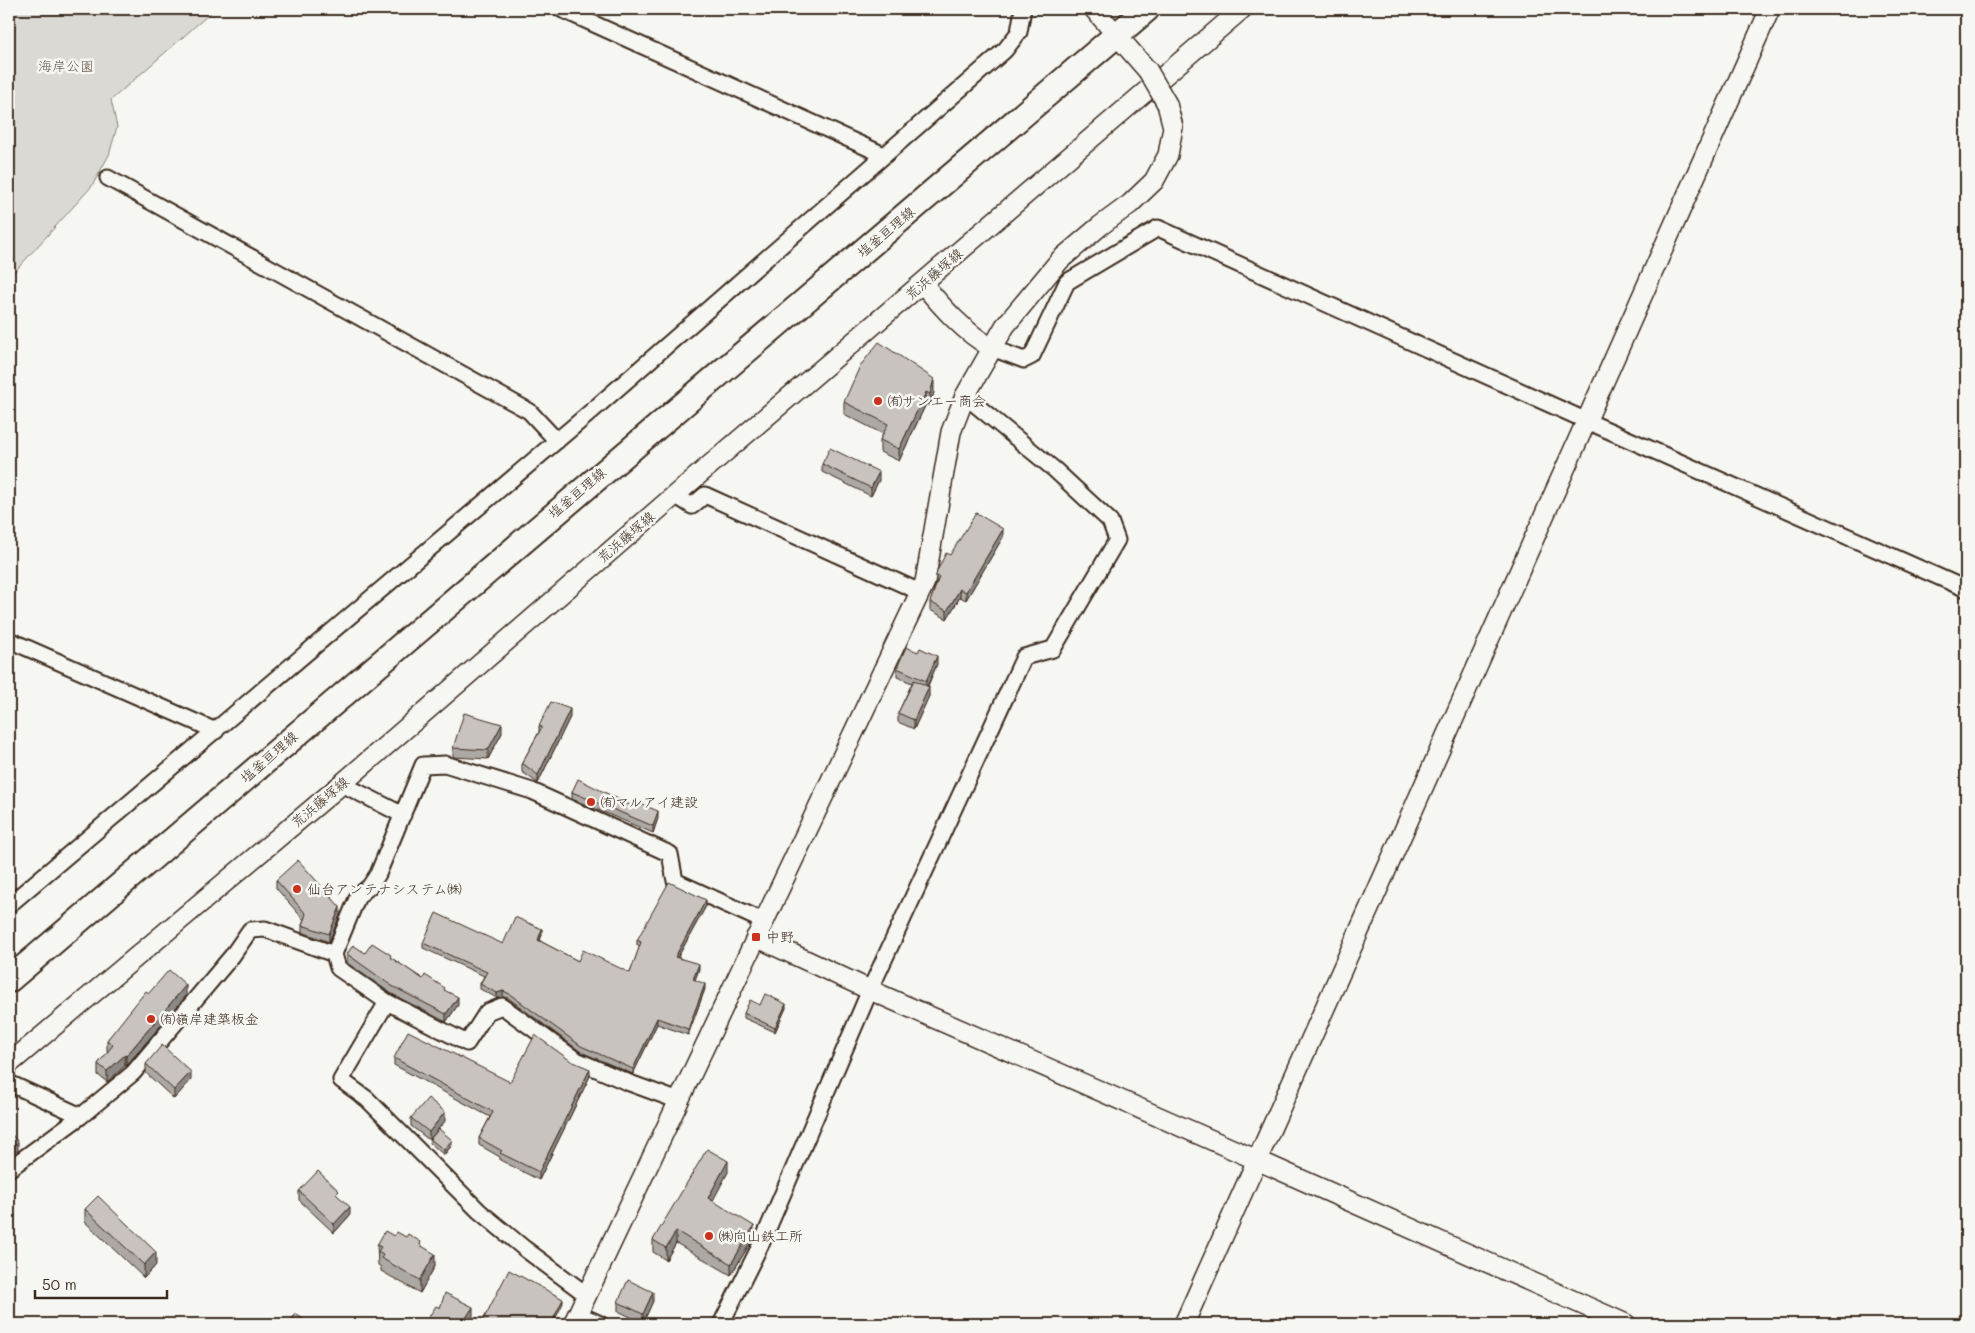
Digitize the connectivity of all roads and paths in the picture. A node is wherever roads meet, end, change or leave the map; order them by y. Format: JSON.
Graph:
{"nodes":[{"id":1,"x":560,"y":9,"type":"edge"},
{"id":2,"x":1023,"y":9,"type":"edge"},
{"id":3,"x":1094,"y":9,"type":"edge"},
{"id":4,"x":1146,"y":9,"type":"edge"},
{"id":5,"x":1242,"y":9,"type":"edge"},
{"id":6,"x":1770,"y":9,"type":"edge"},
{"id":7,"x":1117,"y":36,"type":"junction"},
{"id":8,"x":884,"y":155,"type":"junction"},
{"id":9,"x":108,"y":178,"type":"dead end"},
{"id":10,"x":923,"y":284,"type":"junction"},
{"id":11,"x":992,"y":348,"type":"junction"},
{"id":12,"x":965,"y":396,"type":"junction"},
{"id":13,"x":1587,"y":421,"type":"junction"},
{"id":14,"x":557,"y":441,"type":"junction"},
{"id":15,"x":674,"y":495,"type":"junction"},
{"id":16,"x":1966,"y":589,"type":"edge"},
{"id":17,"x":920,"y":592,"type":"junction"},
{"id":18,"x":9,"y":640,"type":"edge"},
{"id":19,"x":216,"y":731,"type":"junction"},
{"id":20,"x":342,"y":784,"type":"junction"},
{"id":21,"x":403,"y":815,"type":"junction"},
{"id":22,"x":9,"y":906,"type":"edge"},
{"id":23,"x":760,"y":929,"type":"junction"},
{"id":24,"x":334,"y":954,"type":"junction"},
{"id":25,"x":9,"y":980,"type":"edge"},
{"id":26,"x":870,"y":990,"type":"junction"},
{"id":27,"x":387,"y":1002,"type":"junction"},
{"id":28,"x":9,"y":1064,"type":"edge"},
{"id":29,"x":9,"y":1083,"type":"edge"},
{"id":30,"x":679,"y":1101,"type":"junction"},
{"id":31,"x":80,"y":1116,"type":"junction"},
{"id":32,"x":1257,"y":1160,"type":"junction"},
{"id":33,"x":9,"y":1170,"type":"edge"},
{"id":34,"x":587,"y":1295,"type":"junction"},
{"id":35,"x":575,"y":1319,"type":"edge"},
{"id":36,"x":600,"y":1324,"type":"edge"},
{"id":37,"x":721,"y":1324,"type":"edge"},
{"id":38,"x":1184,"y":1324,"type":"edge"},
{"id":39,"x":1626,"y":1324,"type":"edge"}],
"edges":[{"from":1,"to":8,"type":"street"},
{"from":2,"to":8,"type":"street"},
{"from":3,"to":7,"type":"street"},
{"from":4,"to":7,"type":"main road","name":"塩釜亘理線"},
{"from":5,"to":10,"type":"street","name":"荒浜藤塚線"},
{"from":6,"to":13,"type":"street"},
{"from":7,"to":11,"type":"street","bridge":true},
{"from":7,"to":25,"type":"main road","name":"塩釜亘理線"},
{"from":8,"to":14,"type":"street"},
{"from":9,"to":14,"type":"street"},
{"from":10,"to":11,"type":"street"},
{"from":10,"to":15,"type":"street","name":"荒浜藤塚線"},
{"from":11,"to":12,"type":"street"},
{"from":11,"to":13,"type":"street"},
{"from":12,"to":17,"type":"street"},
{"from":12,"to":26,"type":"street"},
{"from":13,"to":16,"type":"street"},
{"from":13,"to":32,"type":"street"},
{"from":14,"to":19,"type":"street"},
{"from":15,"to":17,"type":"street"},
{"from":15,"to":20,"type":"street","name":"荒浜藤塚線"},
{"from":17,"to":23,"type":"street"},
{"from":18,"to":19,"type":"street"},
{"from":19,"to":22,"type":"street"},
{"from":20,"to":21,"type":"street"},
{"from":20,"to":28,"type":"street","name":"荒浜藤塚線"},
{"from":21,"to":23,"type":"street"},
{"from":21,"to":24,"type":"street"},
{"from":23,"to":26,"type":"street"},
{"from":23,"to":30,"type":"street"},
{"from":24,"to":27,"type":"street"},
{"from":24,"to":31,"type":"street"},
{"from":26,"to":32,"type":"street"},
{"from":26,"to":37,"type":"street"},
{"from":27,"to":30,"type":"street"},
{"from":27,"to":34,"type":"street"},
{"from":29,"to":31,"type":"street"},
{"from":30,"to":34,"type":"street"},
{"from":31,"to":33,"type":"street"},
{"from":32,"to":38,"type":"street"},
{"from":32,"to":39,"type":"street"},
{"from":34,"to":35,"type":"street"},
{"from":35,"to":36,"type":"street"}]}
